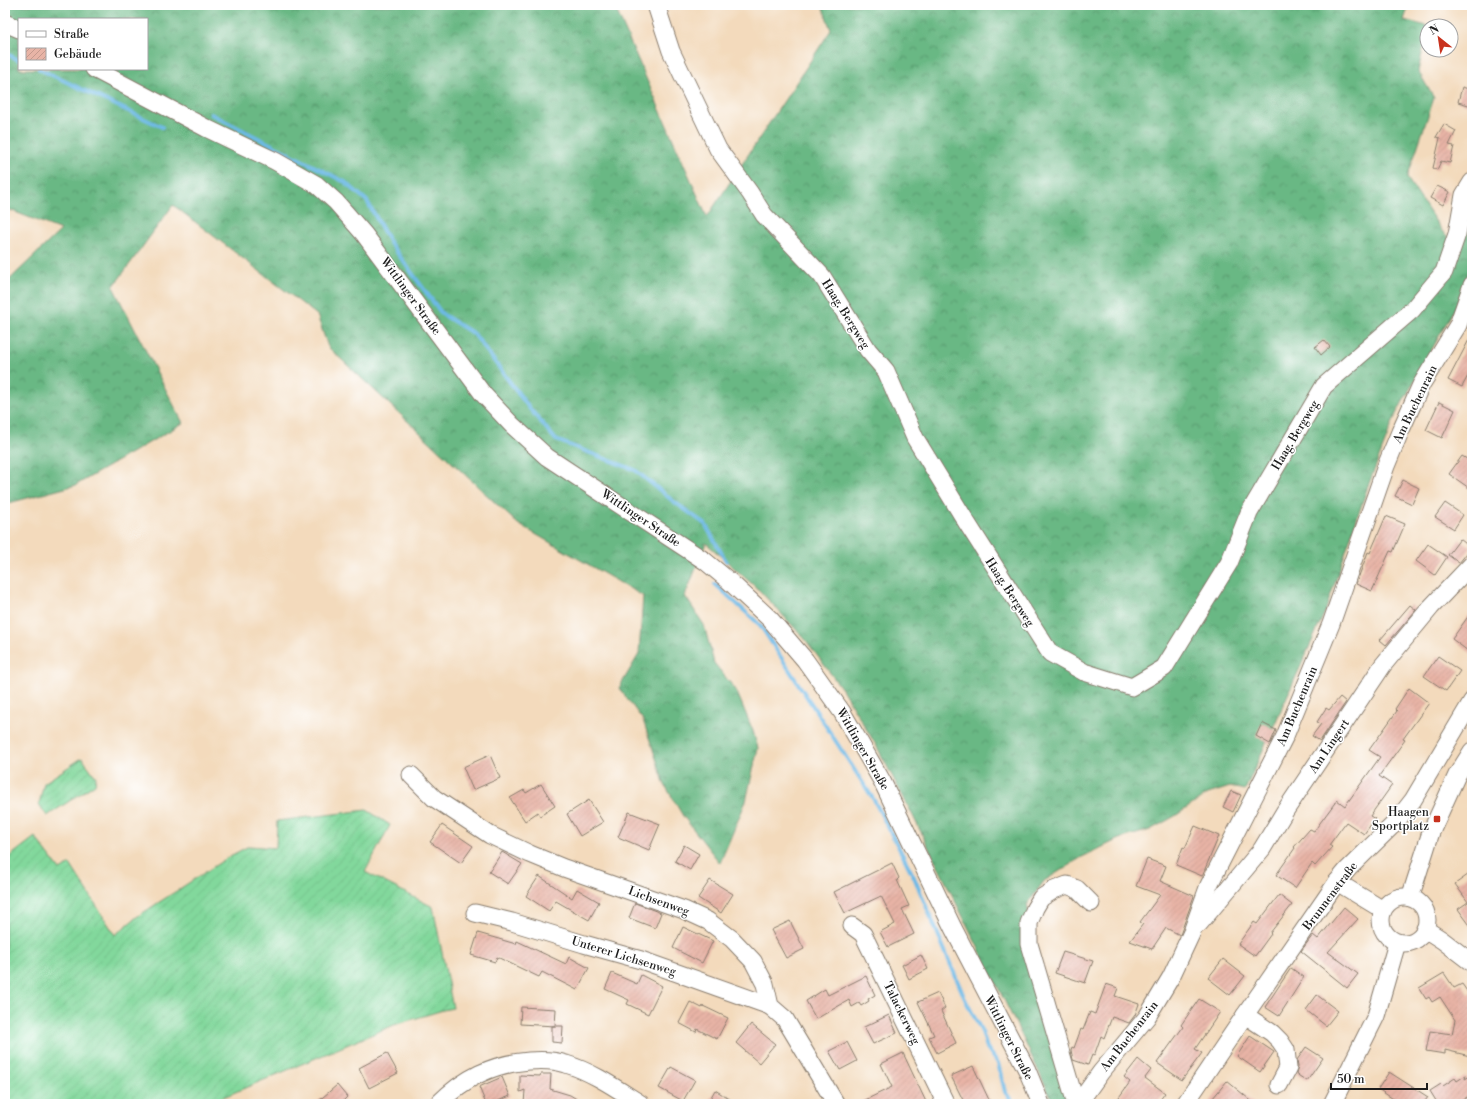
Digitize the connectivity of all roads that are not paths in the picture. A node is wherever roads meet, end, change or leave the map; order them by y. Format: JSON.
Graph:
{"nodes":[{"id":1,"x":656,"y":5,"type":"edge"},
{"id":2,"x":5,"y":23,"type":"edge"},
{"id":3,"x":18,"y":29,"type":"edge"},
{"id":4,"x":96,"y":70,"type":"edge"},
{"id":5,"x":1472,"y":182,"type":"edge"},
{"id":6,"x":1472,"y":285,"type":"edge"},
{"id":7,"x":1472,"y":564,"type":"edge"},
{"id":8,"x":1472,"y":701,"type":"edge"},
{"id":9,"x":1472,"y":751,"type":"edge"},
{"id":10,"x":411,"y":775,"type":"dead end"},
{"id":11,"x":1464,"y":776,"type":"edge"},
{"id":12,"x":1337,"y":882,"type":"junction"},
{"id":13,"x":1410,"y":898,"type":"junction"},
{"id":14,"x":1091,"y":903,"type":"dead end"},
{"id":15,"x":1383,"y":910,"type":"junction"},
{"id":16,"x":475,"y":913,"type":"dead end"},
{"id":17,"x":852,"y":926,"type":"dead end"},
{"id":18,"x":1425,"y":929,"type":"junction"},
{"id":19,"x":1192,"y":932,"type":"junction"},
{"id":20,"x":1397,"y":943,"type":"junction"},
{"id":21,"x":1472,"y":962,"type":"edge"},
{"id":22,"x":770,"y":1006,"type":"junction"},
{"id":23,"x":1245,"y":1015,"type":"junction"},
{"id":24,"x":1279,"y":1085,"type":"dead end"},
{"id":25,"x":438,"y":1104,"type":"edge"},
{"id":26,"x":641,"y":1104,"type":"edge"},
{"id":27,"x":836,"y":1104,"type":"edge"},
{"id":28,"x":946,"y":1104,"type":"edge"},
{"id":29,"x":1041,"y":1104,"type":"edge"},
{"id":30,"x":1077,"y":1104,"type":"edge"},
{"id":31,"x":1185,"y":1104,"type":"edge"},
{"id":32,"x":1332,"y":1104,"type":"edge"}],
"edges":[{"from":1,"to":5,"type":"street","name":"Haag. Bergweg"},
{"from":2,"to":3,"type":"street"},
{"from":4,"to":29,"type":"street","name":"Wittlinger Straße"},
{"from":6,"to":19,"type":"street","name":"Am Buchenrain"},
{"from":7,"to":19,"type":"street","name":"Am Lingert"},
{"from":8,"to":12,"type":"street","name":"Brunnenstraße"},
{"from":9,"to":11,"type":"street"},
{"from":10,"to":22,"type":"street","name":"Lichsenweg"},
{"from":11,"to":13,"type":"street"},
{"from":12,"to":15,"type":"street"},
{"from":12,"to":23,"type":"street","name":"Brunnenstraße"},
{"from":13,"to":15,"type":"street"},
{"from":13,"to":18,"type":"street"},
{"from":14,"to":30,"type":"street"},
{"from":15,"to":20,"type":"street"},
{"from":16,"to":22,"type":"street","name":"Unterer Lichsenweg"},
{"from":17,"to":28,"type":"street","name":"Talackerweg"},
{"from":18,"to":20,"type":"street"},
{"from":18,"to":21,"type":"street"},
{"from":19,"to":30,"type":"street","name":"Am Buchenrain"},
{"from":20,"to":32,"type":"street"},
{"from":22,"to":27,"type":"street"},
{"from":23,"to":24,"type":"street"},
{"from":23,"to":31,"type":"street","name":"Brunnenstraße"},
{"from":25,"to":26,"type":"street"}]}
